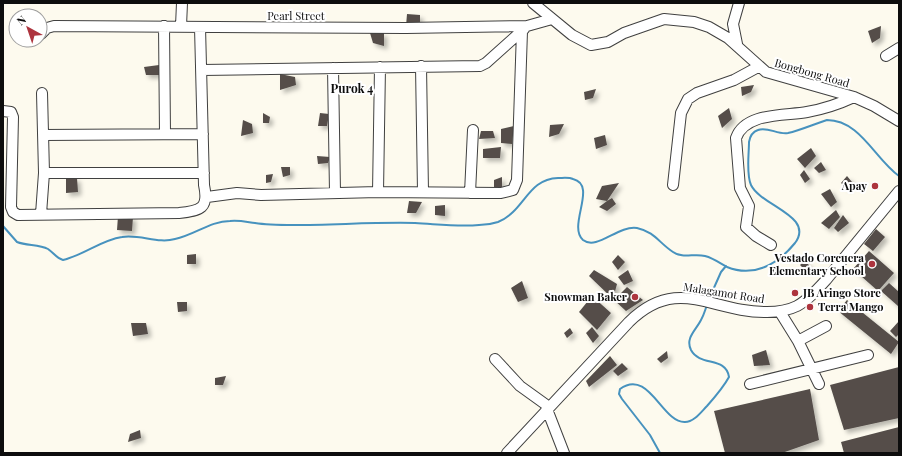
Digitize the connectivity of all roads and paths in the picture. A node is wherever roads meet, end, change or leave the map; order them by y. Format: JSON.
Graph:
{"nodes":[{"id":1,"x":182,"y":3,"type":"edge"},
{"id":2,"x":739,"y":3,"type":"edge"},
{"id":3,"x":539,"y":5,"type":"edge"},
{"id":4,"x":552,"y":19,"type":"junction"},
{"id":5,"x":164,"y":26,"type":"junction"},
{"id":6,"x":181,"y":26,"type":"junction"},
{"id":7,"x":200,"y":28,"type":"junction"},
{"id":8,"x":524,"y":28,"type":"junction"},
{"id":9,"x":48,"y":30,"type":"edge"},
{"id":10,"x":737,"y":44,"type":"junction"},
{"id":11,"x":899,"y":48,"type":"edge"},
{"id":12,"x":886,"y":56,"type":"dead end"},
{"id":13,"x":421,"y":66,"type":"junction"},
{"id":14,"x":380,"y":67,"type":"junction"},
{"id":15,"x":758,"y":67,"type":"junction"},
{"id":16,"x":333,"y":68,"type":"junction"},
{"id":17,"x":202,"y":70,"type":"junction"},
{"id":18,"x":42,"y":92,"type":"dead end"},
{"id":19,"x":854,"y":97,"type":"junction"},
{"id":20,"x":3,"y":111,"type":"edge"},
{"id":21,"x":899,"y":121,"type":"edge"},
{"id":22,"x":473,"y":130,"type":"dead end"},
{"id":23,"x":165,"y":134,"type":"junction"},
{"id":24,"x":203,"y":134,"type":"junction"},
{"id":25,"x":43,"y":135,"type":"junction"},
{"id":26,"x":44,"y":173,"type":"junction"},
{"id":27,"x":204,"y":173,"type":"junction"},
{"id":28,"x":673,"y":185,"type":"dead end"},
{"id":29,"x":378,"y":192,"type":"junction"},
{"id":30,"x":423,"y":192,"type":"junction"},
{"id":31,"x":336,"y":193,"type":"junction"},
{"id":32,"x":470,"y":193,"type":"junction"},
{"id":33,"x":896,"y":194,"type":"edge"},
{"id":34,"x":207,"y":197,"type":"junction"},
{"id":35,"x":42,"y":214,"type":"junction"},
{"id":36,"x":771,"y":245,"type":"dead end"},
{"id":37,"x":780,"y":312,"type":"junction"},
{"id":38,"x":826,"y":326,"type":"dead end"},
{"id":39,"x":798,"y":341,"type":"junction"},
{"id":40,"x":868,"y":356,"type":"dead end"},
{"id":41,"x":495,"y":359,"type":"dead end"},
{"id":42,"x":813,"y":369,"type":"junction"},
{"id":43,"x":750,"y":384,"type":"dead end"},
{"id":44,"x":819,"y":384,"type":"dead end"},
{"id":45,"x":548,"y":410,"type":"junction"},
{"id":46,"x":507,"y":453,"type":"edge"},
{"id":47,"x":564,"y":453,"type":"edge"}],
"edges":[{"from":1,"to":6,"type":"street"},
{"from":2,"to":10,"type":"street"},
{"from":3,"to":4,"type":"street","name":"Bongbong Road"},
{"from":4,"to":8,"type":"street","name":"Pearl Street"},
{"from":4,"to":10,"type":"street","name":"Bongbong Road"},
{"from":5,"to":6,"type":"street","name":"Pearl Street"},
{"from":5,"to":9,"type":"street","name":"Pearl Street"},
{"from":5,"to":23,"type":"street"},
{"from":6,"to":7,"type":"street","name":"Pearl Street"},
{"from":7,"to":8,"type":"street","name":"Pearl Street"},
{"from":7,"to":17,"type":"street"},
{"from":8,"to":13,"type":"street"},
{"from":8,"to":32,"type":"street"},
{"from":10,"to":15,"type":"street","name":"Bongbong Road"},
{"from":11,"to":12,"type":"street"},
{"from":13,"to":14,"type":"street"},
{"from":13,"to":30,"type":"street"},
{"from":14,"to":16,"type":"street"},
{"from":14,"to":29,"type":"street"},
{"from":15,"to":19,"type":"street","name":"Bongbong Road"},
{"from":15,"to":28,"type":"street"},
{"from":16,"to":17,"type":"street"},
{"from":16,"to":31,"type":"street"},
{"from":17,"to":24,"type":"street"},
{"from":18,"to":25,"type":"street"},
{"from":19,"to":21,"type":"street","name":"Bongbong Road"},
{"from":19,"to":36,"type":"street"},
{"from":20,"to":35,"type":"street"},
{"from":22,"to":32,"type":"street"},
{"from":23,"to":24,"type":"street"},
{"from":23,"to":25,"type":"street"},
{"from":24,"to":27,"type":"street"},
{"from":25,"to":26,"type":"street"},
{"from":26,"to":27,"type":"street"},
{"from":26,"to":35,"type":"street"},
{"from":27,"to":34,"type":"street"},
{"from":29,"to":30,"type":"street"},
{"from":29,"to":31,"type":"street"},
{"from":30,"to":32,"type":"street"},
{"from":31,"to":34,"type":"street"},
{"from":33,"to":37,"type":"street","name":"Malagamot Road"},
{"from":34,"to":35,"type":"street"},
{"from":37,"to":39,"type":"street"},
{"from":37,"to":45,"type":"street","name":"Malagamot Road"},
{"from":38,"to":39,"type":"street"},
{"from":39,"to":42,"type":"street"},
{"from":40,"to":42,"type":"street"},
{"from":41,"to":45,"type":"street"},
{"from":42,"to":43,"type":"street"},
{"from":42,"to":44,"type":"street"},
{"from":45,"to":46,"type":"street","name":"Malagamot Road"},
{"from":45,"to":47,"type":"street"}]}
